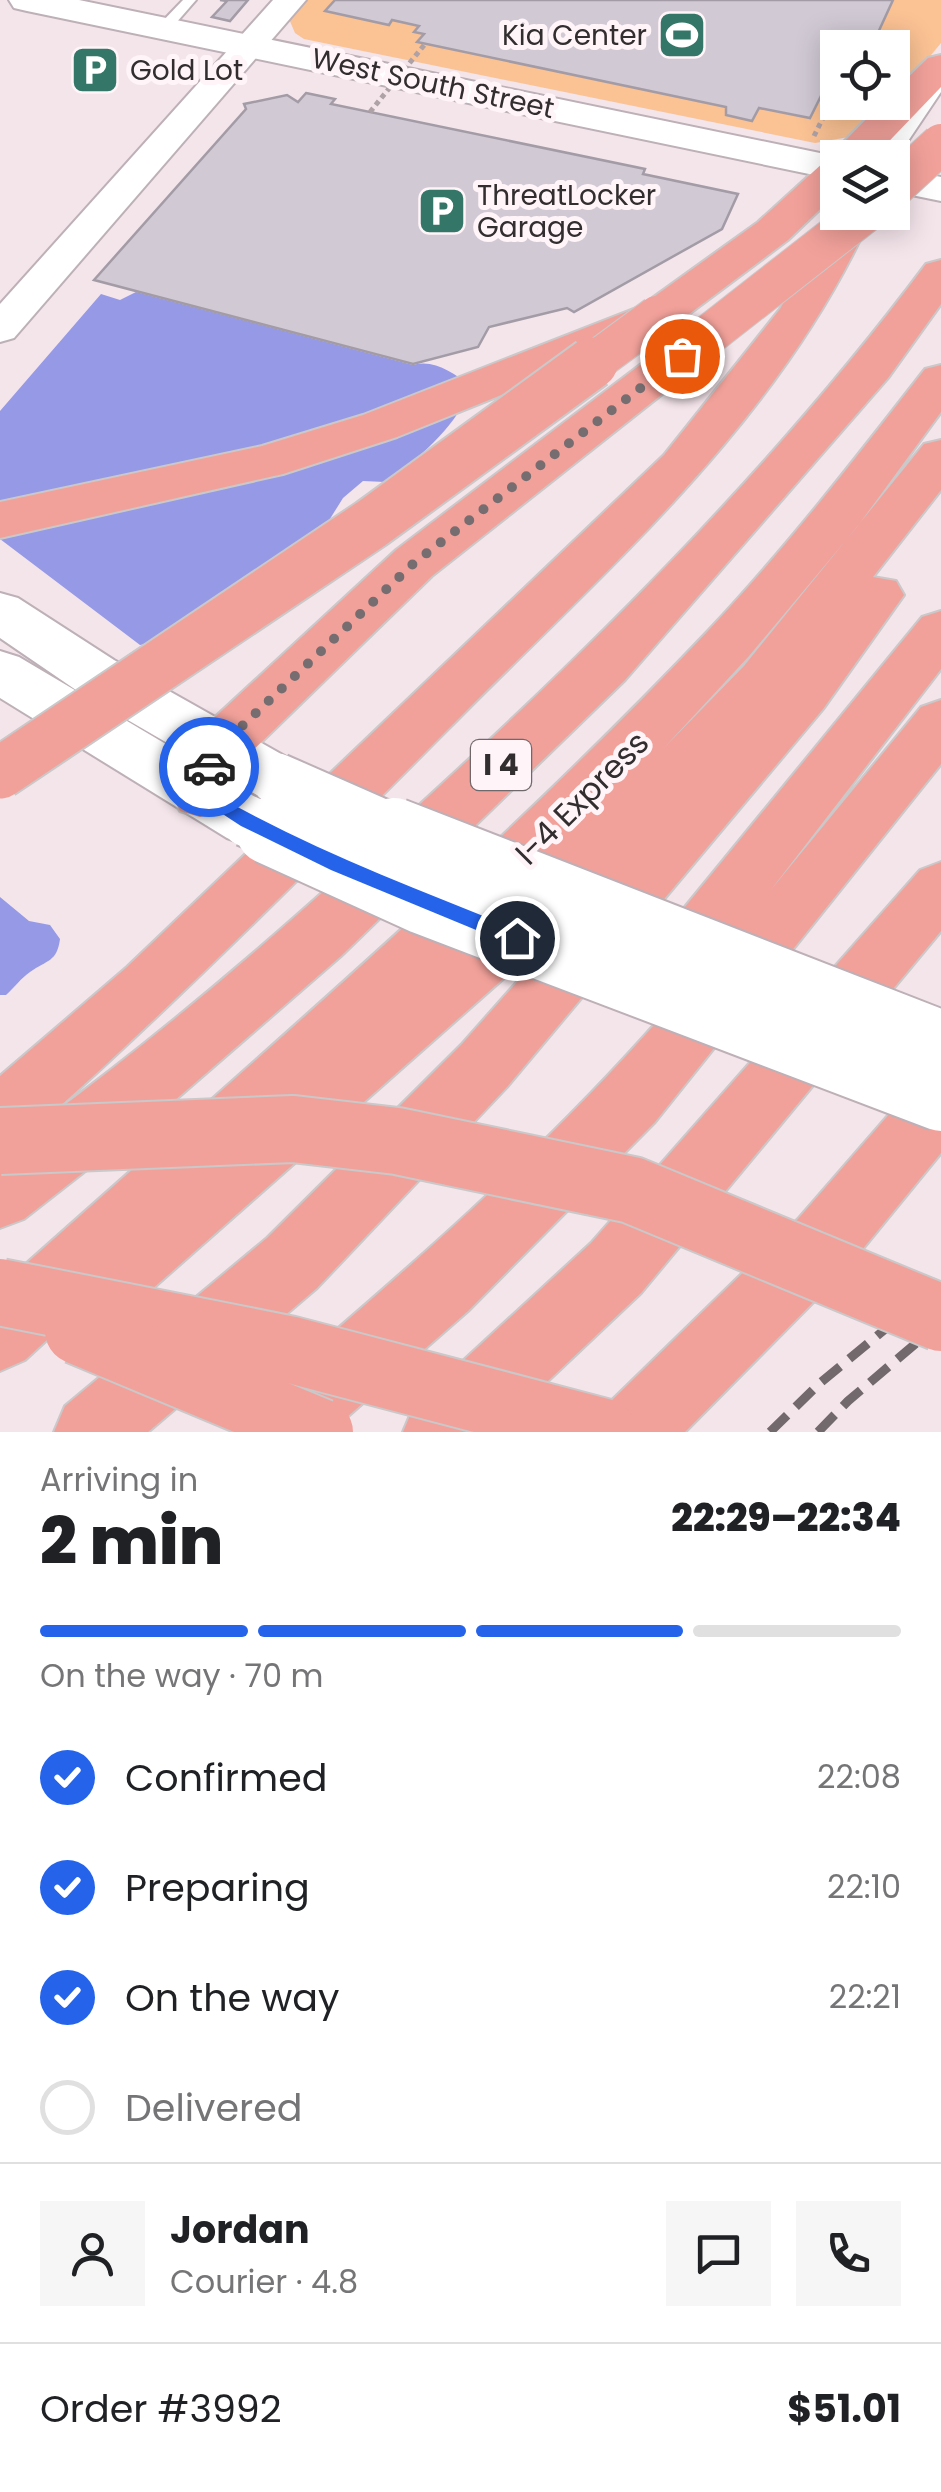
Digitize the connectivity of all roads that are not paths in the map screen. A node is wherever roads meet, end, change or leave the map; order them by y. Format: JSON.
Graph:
{"nodes":[{"id":1,"x":27,"y":0,"type":"edge"},
{"id":2,"x":86,"y":0,"type":"edge"},
{"id":3,"x":190,"y":0,"type":"edge"},
{"id":4,"x":290,"y":0,"type":"edge"},
{"id":5,"x":122,"y":19,"type":"junction"},
{"id":6,"x":164,"y":28,"type":"junction"},
{"id":7,"x":242,"y":56,"type":"junction"},
{"id":8,"x":941,"y":68,"type":"edge"},
{"id":9,"x":868,"y":140,"type":"edge"},
{"id":10,"x":890,"y":140,"type":"edge"},
{"id":11,"x":941,"y":144,"type":"edge"},
{"id":12,"x":820,"y":156,"type":"edge"},
{"id":13,"x":820,"y":170,"type":"edge"},
{"id":14,"x":910,"y":172,"type":"edge"},
{"id":15,"x":941,"y":173,"type":"edge"},
{"id":16,"x":910,"y":176,"type":"edge"},
{"id":17,"x":910,"y":182,"type":"edge"},
{"id":18,"x":941,"y":190,"type":"edge"},
{"id":19,"x":843,"y":230,"type":"edge"},
{"id":20,"x":844,"y":230,"type":"edge"},
{"id":21,"x":941,"y":274,"type":"edge"},
{"id":22,"x":658,"y":316,"type":"junction"},
{"id":23,"x":0,"y":328,"type":"edge"},
{"id":24,"x":941,"y":380,"type":"edge"},
{"id":25,"x":941,"y":456,"type":"edge"},
{"id":26,"x":941,"y":511,"type":"edge"},
{"id":27,"x":0,"y":520,"type":"edge"},
{"id":28,"x":0,"y":612,"type":"edge"},
{"id":29,"x":941,"y":631,"type":"edge"},
{"id":30,"x":0,"y":672,"type":"edge"},
{"id":31,"x":941,"y":722,"type":"edge"},
{"id":32,"x":0,"y":773,"type":"edge"},
{"id":33,"x":236,"y":785,"type":"junction"},
{"id":34,"x":941,"y":888,"type":"edge"},
{"id":35,"x":673,"y":970,"type":"junction"},
{"id":36,"x":941,"y":1044,"type":"edge"},
{"id":37,"x":941,"y":1100,"type":"edge"},
{"id":38,"x":0,"y":1118,"type":"edge"},
{"id":39,"x":0,"y":1141,"type":"edge"},
{"id":40,"x":0,"y":1195,"type":"edge"},
{"id":41,"x":0,"y":1295,"type":"edge"},
{"id":42,"x":941,"y":1318,"type":"edge"},
{"id":43,"x":0,"y":1335,"type":"edge"},
{"id":44,"x":0,"y":1368,"type":"edge"},
{"id":45,"x":91,"y":1432,"type":"edge"},
{"id":46,"x":273,"y":1432,"type":"edge"},
{"id":47,"x":320,"y":1432,"type":"edge"},
{"id":48,"x":440,"y":1432,"type":"edge"},
{"id":49,"x":604,"y":1432,"type":"edge"},
{"id":50,"x":632,"y":1432,"type":"edge"}],
"edges":[{"from":1,"to":5,"type":"main road","name":"West South Street"},
{"from":2,"to":5,"type":"lane"},
{"from":3,"to":6,"type":"lane"},
{"from":4,"to":7,"type":"street"},
{"from":5,"to":6,"type":"main road","name":"West South Street"},
{"from":6,"to":7,"type":"main road","name":"West South Street"},
{"from":7,"to":12,"type":"main road","name":"West South Street"},
{"from":7,"to":23,"type":"street"},
{"from":8,"to":9,"type":"highway"},
{"from":8,"to":10,"type":"street"},
{"from":11,"to":14,"type":"highway","bridge":true},
{"from":13,"to":22,"type":"highway"},
{"from":15,"to":16,"type":"highway"},
{"from":17,"to":18,"type":"main road"},
{"from":19,"to":33,"type":"highway","bridge":true},
{"from":20,"to":38,"type":"highway"},
{"from":21,"to":40,"type":"highway","number":"I 4"},
{"from":22,"to":27,"type":"highway","bridge":true},
{"from":22,"to":32,"type":"highway","bridge":true},
{"from":24,"to":43,"type":"highway","name":"I-4 Express"},
{"from":25,"to":44,"type":"highway"},
{"from":26,"to":45,"type":"highway"},
{"from":28,"to":33,"type":"main road"},
{"from":29,"to":35,"type":"highway"},
{"from":30,"to":33,"type":"main road"},
{"from":31,"to":46,"type":"highway"},
{"from":33,"to":35,"type":"main road","bridge":true},
{"from":34,"to":48,"type":"highway"},
{"from":35,"to":36,"type":"main road","bridge":true},
{"from":35,"to":37,"type":"main road","bridge":true},
{"from":37,"to":50,"type":"highway"},
{"from":39,"to":42,"type":"highway","bridge":true},
{"from":41,"to":47,"type":"highway","bridge":true},
{"from":41,"to":49,"type":"highway","bridge":true}]}
